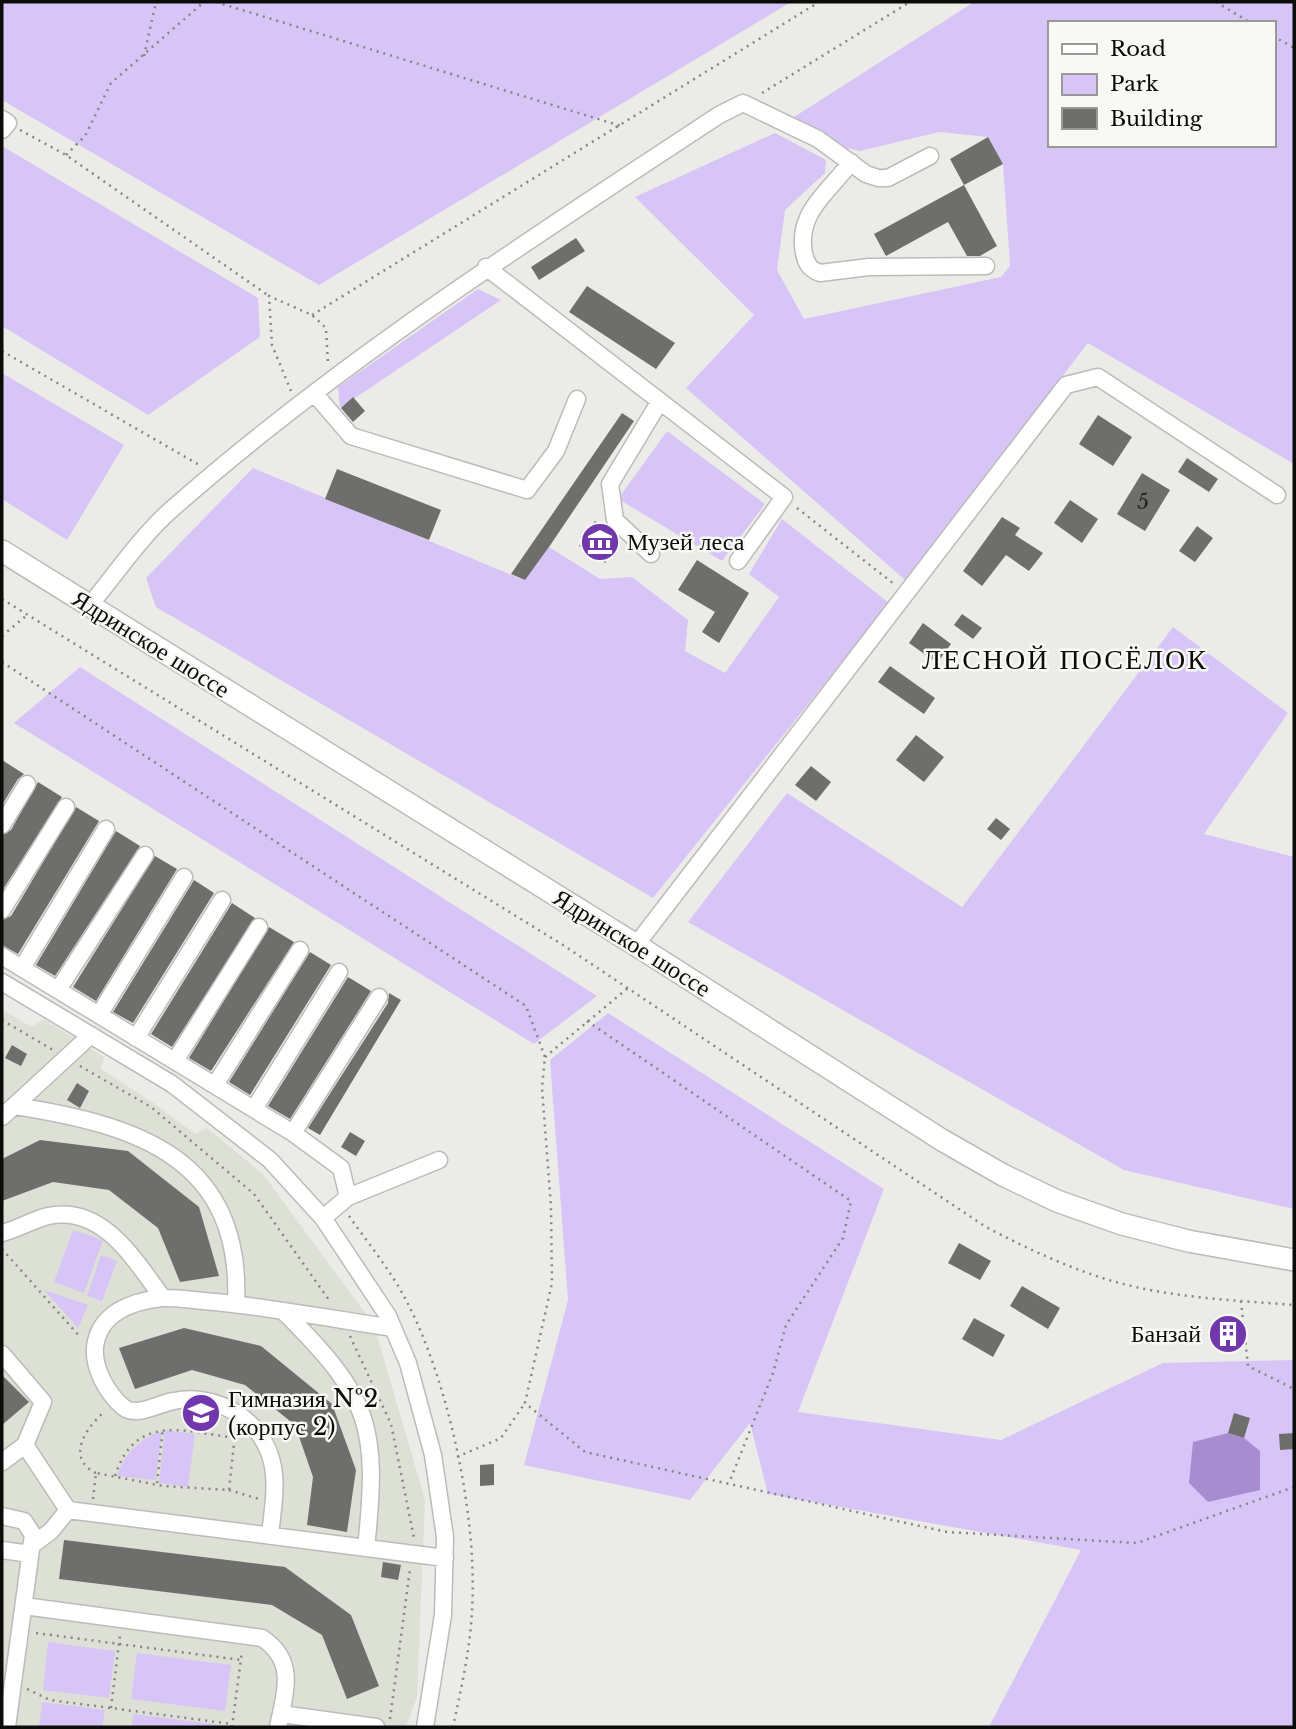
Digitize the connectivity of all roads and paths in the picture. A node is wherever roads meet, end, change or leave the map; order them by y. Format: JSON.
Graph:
{"nodes":[{"id":1,"x":156,"y":2,"type":"edge"},
{"id":2,"x":204,"y":2,"type":"edge"},
{"id":3,"x":216,"y":2,"type":"edge"},
{"id":4,"x":818,"y":2,"type":"edge"},
{"id":5,"x":910,"y":2,"type":"edge"},
{"id":6,"x":1216,"y":2,"type":"edge"},
{"id":7,"x":1248,"y":21,"type":"edge"},
{"id":8,"x":1275,"y":37,"type":"edge"},
{"id":9,"x":1294,"y":48,"type":"edge"},
{"id":10,"x":144,"y":56,"type":"junction"},
{"id":11,"x":743,"y":103,"type":"junction"},
{"id":12,"x":4,"y":124,"type":"edge"},
{"id":13,"x":622,"y":126,"type":"junction"},
{"id":14,"x":66,"y":155,"type":"junction"},
{"id":15,"x":930,"y":156,"type":"dead end"},
{"id":16,"x":850,"y":162,"type":"junction"},
{"id":17,"x":986,"y":266,"type":"dead end"},
{"id":18,"x":486,"y":267,"type":"junction"},
{"id":19,"x":269,"y":296,"type":"junction"},
{"id":20,"x":312,"y":316,"type":"junction"},
{"id":21,"x":2,"y":351,"type":"edge"},
{"id":22,"x":330,"y":381,"type":"junction"},
{"id":23,"x":314,"y":393,"type":"junction"},
{"id":24,"x":577,"y":399,"type":"dead end"},
{"id":25,"x":660,"y":401,"type":"junction"},
{"id":26,"x":297,"y":407,"type":"junction"},
{"id":27,"x":216,"y":474,"type":"junction"},
{"id":28,"x":1277,"y":495,"type":"dead end"},
{"id":29,"x":784,"y":497,"type":"junction"},
{"id":30,"x":2,"y":551,"type":"edge"},
{"id":31,"x":651,"y":554,"type":"dead end"},
{"id":32,"x":738,"y":561,"type":"dead end"},
{"id":33,"x":906,"y":593,"type":"junction"},
{"id":34,"x":2,"y":599,"type":"edge"},
{"id":35,"x":89,"y":606,"type":"junction"},
{"id":36,"x":27,"y":615,"type":"junction"},
{"id":37,"x":2,"y":636,"type":"edge"},
{"id":38,"x":2,"y":662,"type":"edge"},
{"id":39,"x":27,"y":784,"type":"dead end"},
{"id":40,"x":66,"y":807,"type":"dead end"},
{"id":41,"x":2,"y":825,"type":"edge"},
{"id":42,"x":106,"y":829,"type":"dead end"},
{"id":43,"x":145,"y":855,"type":"dead end"},
{"id":44,"x":184,"y":877,"type":"dead end"},
{"id":45,"x":222,"y":900,"type":"dead end"},
{"id":46,"x":2,"y":910,"type":"edge"},
{"id":47,"x":259,"y":926,"type":"dead end"},
{"id":48,"x":636,"y":945,"type":"junction"},
{"id":49,"x":300,"y":950,"type":"dead end"},
{"id":50,"x":2,"y":956,"type":"edge"},
{"id":51,"x":22,"y":968,"type":"junction"},
{"id":52,"x":339,"y":972,"type":"dead end"},
{"id":53,"x":2,"y":982,"type":"edge"},
{"id":54,"x":628,"y":988,"type":"junction"},
{"id":55,"x":58,"y":990,"type":"junction"},
{"id":56,"x":379,"y":997,"type":"dead end"},
{"id":57,"x":99,"y":1015,"type":"junction"},
{"id":58,"x":587,"y":1021,"type":"junction"},
{"id":59,"x":91,"y":1035,"type":"junction"},
{"id":60,"x":136,"y":1038,"type":"junction"},
{"id":61,"x":545,"y":1057,"type":"junction"},
{"id":62,"x":175,"y":1061,"type":"junction"},
{"id":63,"x":215,"y":1085,"type":"junction"},
{"id":64,"x":15,"y":1106,"type":"junction"},
{"id":65,"x":254,"y":1109,"type":"junction"},
{"id":66,"x":2,"y":1117,"type":"edge"},
{"id":67,"x":293,"y":1133,"type":"junction"},
{"id":68,"x":439,"y":1160,"type":"dead end"},
{"id":69,"x":348,"y":1197,"type":"junction"},
{"id":70,"x":323,"y":1218,"type":"junction"},
{"id":71,"x":2,"y":1233,"type":"edge"},
{"id":72,"x":2,"y":1248,"type":"edge"},
{"id":73,"x":1294,"y":1260,"type":"edge"},
{"id":74,"x":163,"y":1298,"type":"junction"},
{"id":75,"x":1241,"y":1301,"type":"junction"},
{"id":76,"x":236,"y":1304,"type":"junction"},
{"id":77,"x":1294,"y":1305,"type":"edge"},
{"id":78,"x":283,"y":1311,"type":"junction"},
{"id":79,"x":393,"y":1328,"type":"junction"},
{"id":80,"x":94,"y":1353,"type":"junction"},
{"id":81,"x":2,"y":1354,"type":"edge"},
{"id":82,"x":1294,"y":1390,"type":"edge"},
{"id":83,"x":118,"y":1400,"type":"junction"},
{"id":84,"x":524,"y":1402,"type":"junction"},
{"id":85,"x":238,"y":1413,"type":"junction"},
{"id":86,"x":163,"y":1429,"type":"junction"},
{"id":87,"x":235,"y":1438,"type":"junction"},
{"id":88,"x":25,"y":1445,"type":"junction"},
{"id":89,"x":457,"y":1457,"type":"dead end"},
{"id":90,"x":2,"y":1462,"type":"edge"},
{"id":91,"x":96,"y":1473,"type":"junction"},
{"id":92,"x":114,"y":1476,"type":"junction"},
{"id":93,"x":156,"y":1483,"type":"junction"},
{"id":94,"x":729,"y":1483,"type":"junction"},
{"id":95,"x":1294,"y":1487,"type":"edge"},
{"id":96,"x":229,"y":1490,"type":"junction"},
{"id":97,"x":272,"y":1502,"type":"junction"},
{"id":98,"x":68,"y":1510,"type":"junction"},
{"id":99,"x":91,"y":1513,"type":"junction"},
{"id":100,"x":2,"y":1516,"type":"edge"},
{"id":101,"x":270,"y":1536,"type":"junction"},
{"id":102,"x":366,"y":1548,"type":"junction"},
{"id":103,"x":2,"y":1550,"type":"edge"},
{"id":104,"x":31,"y":1550,"type":"junction"},
{"id":105,"x":445,"y":1558,"type":"junction"},
{"id":106,"x":24,"y":1606,"type":"junction"},
{"id":107,"x":122,"y":1619,"type":"junction"},
{"id":108,"x":20,"y":1631,"type":"junction"},
{"id":109,"x":244,"y":1636,"type":"junction"},
{"id":110,"x":119,"y":1644,"type":"junction"},
{"id":111,"x":9,"y":1657,"type":"edge"},
{"id":112,"x":241,"y":1660,"type":"junction"},
{"id":113,"x":8,"y":1697,"type":"edge"},
{"id":114,"x":111,"y":1708,"type":"junction"},
{"id":115,"x":279,"y":1721,"type":"edge"},
{"id":116,"x":232,"y":1726,"type":"edge"},
{"id":117,"x":7,"y":1727,"type":"edge"},
{"id":118,"x":376,"y":1727,"type":"edge"},
{"id":119,"x":425,"y":1727,"type":"edge"}],
"edges":[{"from":1,"to":10,"type":"path"},
{"from":2,"to":10,"type":"path"},
{"from":3,"to":13,"type":"path"},
{"from":4,"to":13,"type":"path"},
{"from":5,"to":11,"type":"path"},
{"from":6,"to":7,"type":"path"},
{"from":8,"to":9,"type":"path"},
{"from":10,"to":14,"type":"path"},
{"from":11,"to":16,"type":"street"},
{"from":11,"to":18,"type":"street"},
{"from":12,"to":14,"type":"path"},
{"from":13,"to":20,"type":"path"},
{"from":14,"to":19,"type":"path"},
{"from":15,"to":16,"type":"street"},
{"from":16,"to":17,"type":"street"},
{"from":18,"to":22,"type":"street"},
{"from":18,"to":25,"type":"street"},
{"from":19,"to":20,"type":"path"},
{"from":19,"to":26,"type":"path"},
{"from":20,"to":22,"type":"path"},
{"from":21,"to":27,"type":"path"},
{"from":22,"to":23,"type":"street"},
{"from":23,"to":24,"type":"street"},
{"from":23,"to":26,"type":"street"},
{"from":25,"to":29,"type":"street"},
{"from":25,"to":31,"type":"street"},
{"from":26,"to":27,"type":"street"},
{"from":27,"to":35,"type":"street"},
{"from":28,"to":33,"type":"street"},
{"from":29,"to":32,"type":"street"},
{"from":29,"to":33,"type":"path"},
{"from":30,"to":35,"type":"main road","name":"Ядринское шоссе"},
{"from":33,"to":48,"type":"street"},
{"from":34,"to":36,"type":"path"},
{"from":35,"to":48,"type":"main road","name":"Ядринское шоссе"},
{"from":36,"to":37,"type":"path"},
{"from":36,"to":54,"type":"path"},
{"from":38,"to":61,"type":"path"},
{"from":39,"to":41,"type":"street"},
{"from":40,"to":46,"type":"street"},
{"from":42,"to":51,"type":"street"},
{"from":43,"to":55,"type":"street"},
{"from":44,"to":57,"type":"street"},
{"from":45,"to":60,"type":"street"},
{"from":47,"to":62,"type":"street"},
{"from":48,"to":73,"type":"main road","name":"Ядринское шоссе"},
{"from":49,"to":63,"type":"street"},
{"from":50,"to":51,"type":"street"},
{"from":51,"to":55,"type":"street"},
{"from":52,"to":65,"type":"street"},
{"from":53,"to":59,"type":"street"},
{"from":54,"to":58,"type":"path"},
{"from":54,"to":75,"type":"path"},
{"from":55,"to":57,"type":"street"},
{"from":56,"to":67,"type":"street"},
{"from":57,"to":60,"type":"street"},
{"from":58,"to":61,"type":"path"},
{"from":58,"to":94,"type":"path"},
{"from":59,"to":64,"type":"street"},
{"from":59,"to":70,"type":"street"},
{"from":60,"to":62,"type":"street"},
{"from":61,"to":84,"type":"path"},
{"from":62,"to":63,"type":"street"},
{"from":63,"to":65,"type":"street"},
{"from":64,"to":66,"type":"street"},
{"from":64,"to":76,"type":"street"},
{"from":65,"to":67,"type":"street"},
{"from":67,"to":69,"type":"street"},
{"from":68,"to":69,"type":"street"},
{"from":69,"to":70,"type":"street"},
{"from":70,"to":79,"type":"street"},
{"from":71,"to":74,"type":"street"},
{"from":72,"to":80,"type":"path"},
{"from":74,"to":76,"type":"street"},
{"from":74,"to":80,"type":"street"},
{"from":75,"to":77,"type":"path"},
{"from":75,"to":82,"type":"path"},
{"from":76,"to":78,"type":"street"},
{"from":78,"to":79,"type":"street"},
{"from":78,"to":102,"type":"street"},
{"from":79,"to":105,"type":"street"},
{"from":80,"to":83,"type":"street"},
{"from":81,"to":88,"type":"street"},
{"from":83,"to":85,"type":"street"},
{"from":83,"to":91,"type":"path"},
{"from":84,"to":89,"type":"path"},
{"from":84,"to":94,"type":"path"},
{"from":85,"to":87,"type":"path"},
{"from":85,"to":97,"type":"street"},
{"from":86,"to":87,"type":"path"},
{"from":86,"to":92,"type":"path"},
{"from":86,"to":93,"type":"path"},
{"from":87,"to":96,"type":"path"},
{"from":88,"to":90,"type":"street"},
{"from":88,"to":98,"type":"street"},
{"from":91,"to":92,"type":"path"},
{"from":91,"to":99,"type":"path"},
{"from":92,"to":93,"type":"path"},
{"from":93,"to":96,"type":"path"},
{"from":94,"to":95,"type":"path"},
{"from":96,"to":97,"type":"path"},
{"from":97,"to":101,"type":"street"},
{"from":98,"to":99,"type":"street"},
{"from":98,"to":104,"type":"street"},
{"from":99,"to":101,"type":"street"},
{"from":100,"to":104,"type":"street"},
{"from":101,"to":102,"type":"street"},
{"from":102,"to":105,"type":"street"},
{"from":103,"to":104,"type":"street"},
{"from":104,"to":106,"type":"street"},
{"from":105,"to":119,"type":"street"},
{"from":106,"to":107,"type":"street"},
{"from":106,"to":108,"type":"street"},
{"from":107,"to":109,"type":"street"},
{"from":107,"to":110,"type":"path"},
{"from":108,"to":110,"type":"path"},
{"from":108,"to":111,"type":"street"},
{"from":109,"to":112,"type":"path"},
{"from":109,"to":115,"type":"street"},
{"from":110,"to":112,"type":"path"},
{"from":110,"to":114,"type":"path"},
{"from":111,"to":113,"type":"street"},
{"from":112,"to":116,"type":"path"},
{"from":113,"to":114,"type":"path"},
{"from":113,"to":117,"type":"street"},
{"from":114,"to":116,"type":"path"},
{"from":115,"to":118,"type":"street"}]}
